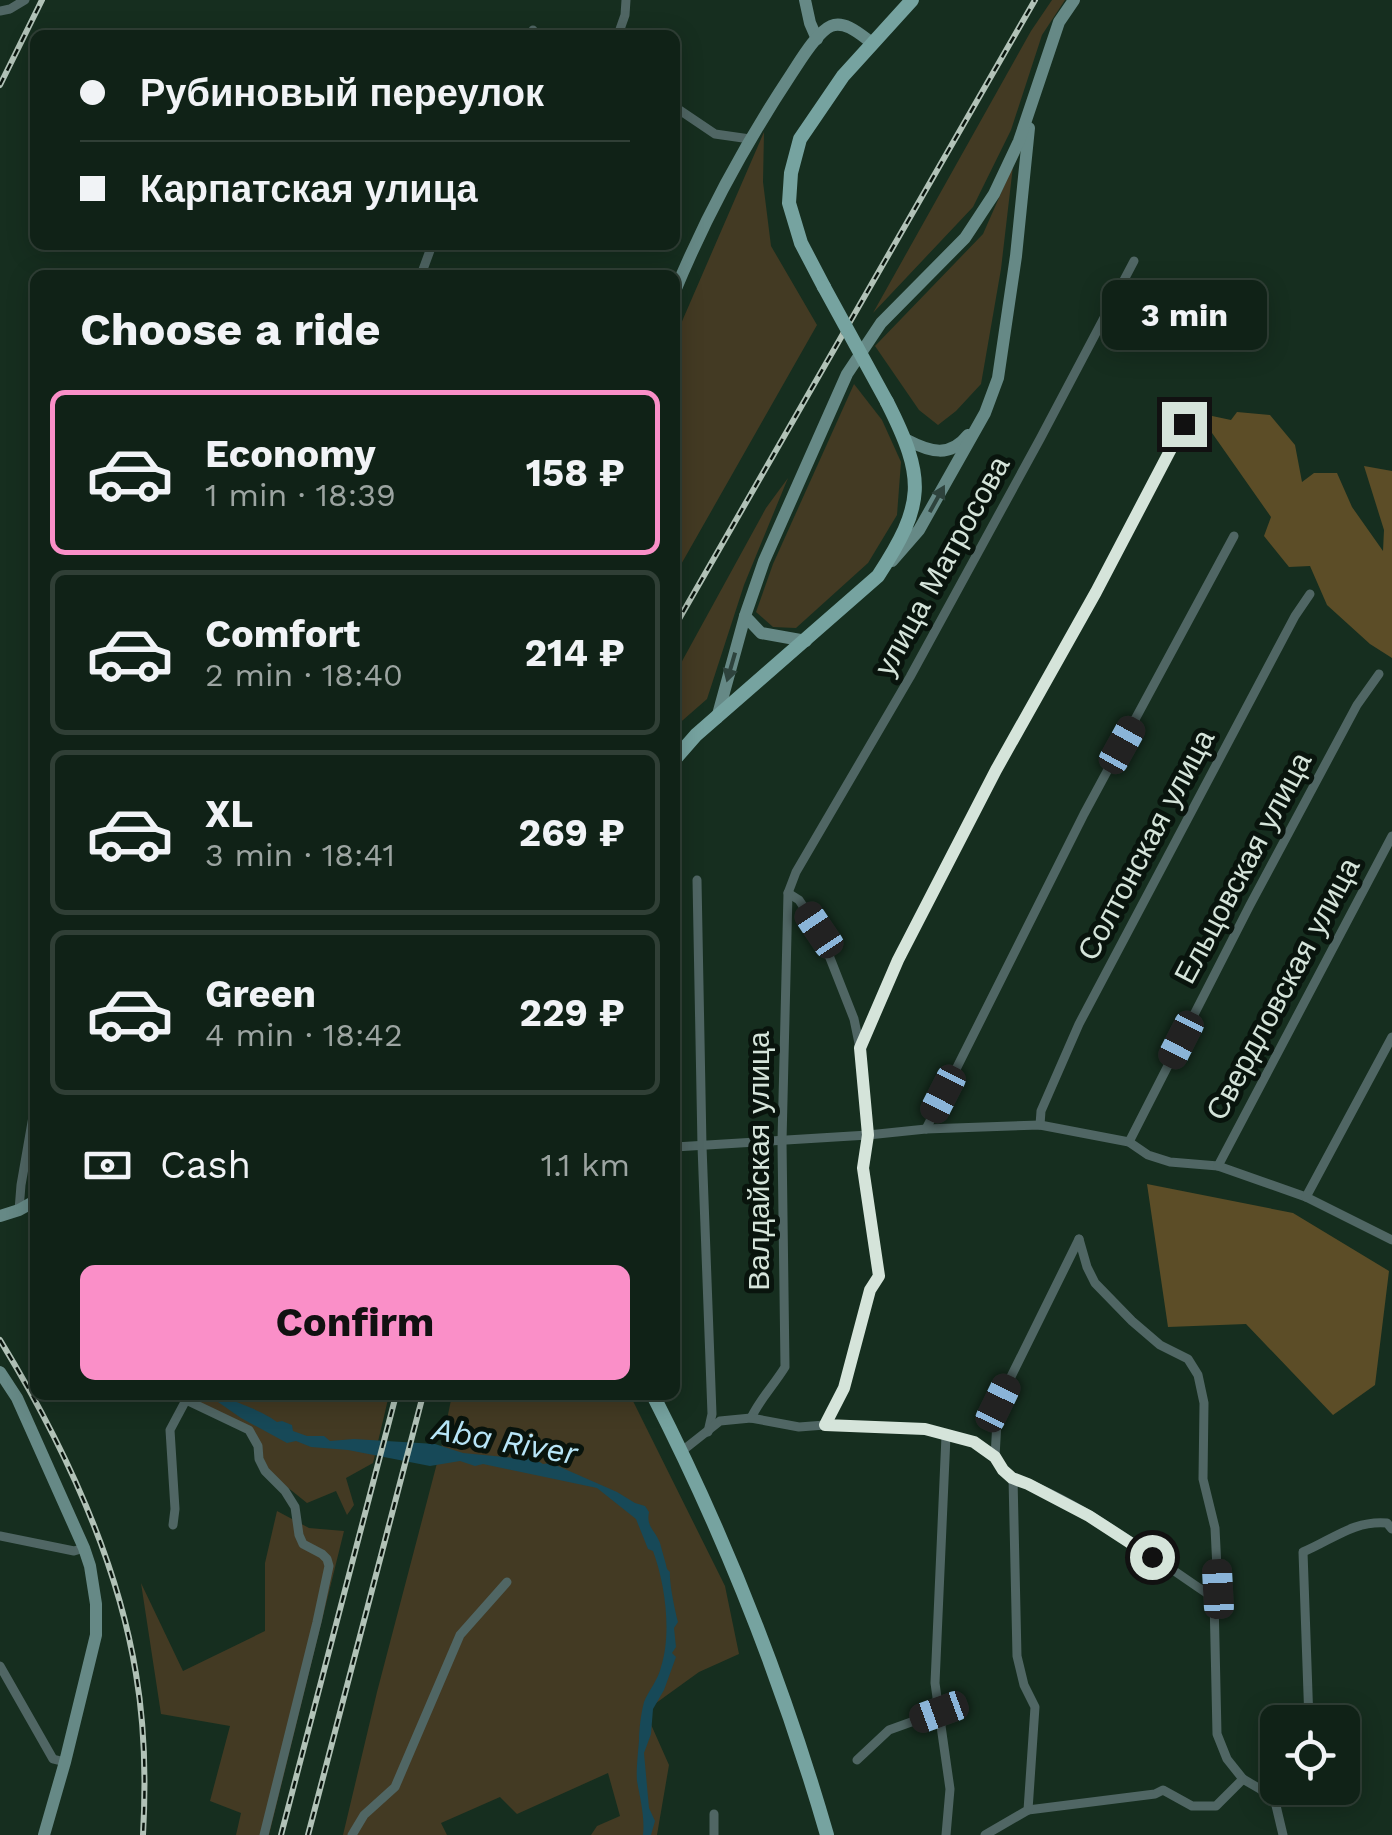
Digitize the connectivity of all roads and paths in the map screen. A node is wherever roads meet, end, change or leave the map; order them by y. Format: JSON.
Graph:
{"nodes":[{"id":1,"x":25,"y":0,"type":"edge"},
{"id":2,"x":626,"y":0,"type":"edge"},
{"id":3,"x":805,"y":0,"type":"edge"},
{"id":4,"x":912,"y":0,"type":"edge"},
{"id":5,"x":1074,"y":0,"type":"edge"},
{"id":6,"x":0,"y":11,"type":"edge"},
{"id":7,"x":620,"y":30,"type":"edge"},
{"id":8,"x":818,"y":39,"type":"junction"},
{"id":9,"x":872,"y":42,"type":"junction"},
{"id":10,"x":1032,"y":105,"type":"junction"},
{"id":11,"x":680,"y":111,"type":"edge"},
{"id":12,"x":750,"y":138,"type":"junction"},
{"id":13,"x":1134,"y":261,"type":"dead end"},
{"id":14,"x":680,"y":281,"type":"edge"},
{"id":15,"x":985,"y":413,"type":"junction"},
{"id":16,"x":1184,"y":424,"type":"dead end"},
{"id":17,"x":906,"y":440,"type":"junction"},
{"id":18,"x":1234,"y":536,"type":"dead end"},
{"id":19,"x":878,"y":576,"type":"junction"},
{"id":20,"x":1310,"y":594,"type":"dead end"},
{"id":21,"x":746,"y":616,"type":"junction"},
{"id":22,"x":806,"y":641,"type":"junction"},
{"id":23,"x":1379,"y":674,"type":"dead end"},
{"id":24,"x":717,"y":718,"type":"junction"},
{"id":25,"x":680,"y":753,"type":"edge"},
{"id":26,"x":1392,"y":836,"type":"edge"},
{"id":27,"x":697,"y":880,"type":"dead end"},
{"id":28,"x":788,"y":893,"type":"junction"},
{"id":29,"x":1392,"y":1036,"type":"edge"},
{"id":30,"x":860,"y":1048,"type":"junction"},
{"id":31,"x":1040,"y":1125,"type":"junction"},
{"id":32,"x":926,"y":1128,"type":"junction"},
{"id":33,"x":30,"y":1134,"type":"edge"},
{"id":34,"x":868,"y":1135,"type":"junction"},
{"id":35,"x":782,"y":1141,"type":"junction"},
{"id":36,"x":1129,"y":1142,"type":"junction"},
{"id":37,"x":702,"y":1146,"type":"junction"},
{"id":38,"x":680,"y":1147,"type":"edge"},
{"id":39,"x":1218,"y":1166,"type":"junction"},
{"id":40,"x":1306,"y":1197,"type":"junction"},
{"id":41,"x":30,"y":1204,"type":"edge"},
{"id":42,"x":19,"y":1210,"type":"junction"},
{"id":43,"x":0,"y":1216,"type":"edge"},
{"id":44,"x":1392,"y":1240,"type":"edge"},
{"id":45,"x":0,"y":1372,"type":"edge"},
{"id":46,"x":182,"y":1400,"type":"edge"},
{"id":47,"x":187,"y":1400,"type":"edge"},
{"id":48,"x":656,"y":1400,"type":"edge"},
{"id":49,"x":750,"y":1418,"type":"junction"},
{"id":50,"x":825,"y":1425,"type":"junction"},
{"id":51,"x":708,"y":1432,"type":"junction"},
{"id":52,"x":946,"y":1436,"type":"junction"},
{"id":53,"x":682,"y":1452,"type":"junction"},
{"id":54,"x":995,"y":1457,"type":"junction"},
{"id":55,"x":1012,"y":1478,"type":"junction"},
{"id":56,"x":173,"y":1525,"type":"dead end"},
{"id":57,"x":1392,"y":1530,"type":"edge"},
{"id":58,"x":0,"y":1536,"type":"edge"},
{"id":59,"x":84,"y":1548,"type":"junction"},
{"id":60,"x":507,"y":1582,"type":"dead end"},
{"id":61,"x":1214,"y":1598,"type":"junction"},
{"id":62,"x":0,"y":1666,"type":"edge"},
{"id":63,"x":1308,"y":1705,"type":"edge"},
{"id":64,"x":939,"y":1712,"type":"junction"},
{"id":65,"x":857,"y":1760,"type":"dead end"},
{"id":66,"x":65,"y":1762,"type":"junction"},
{"id":67,"x":1243,"y":1779,"type":"junction"},
{"id":68,"x":1260,"y":1789,"type":"edge"},
{"id":69,"x":1276,"y":1805,"type":"edge"},
{"id":70,"x":1028,"y":1810,"type":"junction"},
{"id":71,"x":714,"y":1814,"type":"dead end"},
{"id":72,"x":44,"y":1835,"type":"edge"},
{"id":73,"x":264,"y":1835,"type":"edge"},
{"id":74,"x":352,"y":1835,"type":"edge"},
{"id":75,"x":714,"y":1835,"type":"edge"},
{"id":76,"x":827,"y":1835,"type":"edge"},
{"id":77,"x":946,"y":1835,"type":"edge"},
{"id":78,"x":985,"y":1835,"type":"edge"},
{"id":79,"x":1283,"y":1835,"type":"edge"}],
"edges":[{"from":1,"to":6,"type":"street"},
{"from":2,"to":7,"type":"street"},
{"from":3,"to":8,"type":"street"},
{"from":4,"to":9,"type":"main road"},
{"from":5,"to":10,"type":"street"},
{"from":8,"to":9,"type":"street"},
{"from":8,"to":12,"type":"street"},
{"from":9,"to":17,"type":"main road","bridge":true},
{"from":10,"to":15,"type":"street"},
{"from":10,"to":21,"type":"street"},
{"from":11,"to":12,"type":"street"},
{"from":12,"to":14,"type":"street"},
{"from":13,"to":28,"type":"street","name":"улица Матросова"},
{"from":15,"to":17,"type":"street"},
{"from":19,"to":15,"type":"street","one_way":true},
{"from":16,"to":30,"type":"street"},
{"from":17,"to":19,"type":"main road"},
{"from":18,"to":32,"type":"street"},
{"from":19,"to":22,"type":"main road"},
{"from":20,"to":31,"type":"street","name":"Солтонская улица"},
{"from":21,"to":22,"type":"street"},
{"from":21,"to":24,"type":"street","one_way":true},
{"from":22,"to":24,"type":"main road"},
{"from":23,"to":36,"type":"street","name":"Ельцовская улица"},
{"from":24,"to":25,"type":"main road"},
{"from":26,"to":39,"type":"street","name":"Свердловская улица"},
{"from":27,"to":37,"type":"street"},
{"from":28,"to":30,"type":"street"},
{"from":28,"to":35,"type":"street","name":"Валдайская улица"},
{"from":29,"to":40,"type":"street"},
{"from":30,"to":34,"type":"street"},
{"from":31,"to":32,"type":"street"},
{"from":31,"to":36,"type":"street"},
{"from":32,"to":34,"type":"street"},
{"from":33,"to":42,"type":"street"},
{"from":34,"to":35,"type":"street"},
{"from":34,"to":50,"type":"street"},
{"from":35,"to":37,"type":"street"},
{"from":35,"to":49,"type":"street","name":"Валдайская улица"},
{"from":36,"to":39,"type":"street"},
{"from":37,"to":38,"type":"street"},
{"from":37,"to":51,"type":"street"},
{"from":39,"to":40,"type":"street"},
{"from":40,"to":44,"type":"street"},
{"from":41,"to":42,"type":"street"},
{"from":42,"to":43,"type":"street"},
{"from":45,"to":59,"type":"street"},
{"from":46,"to":56,"type":"street"},
{"from":47,"to":73,"type":"street"},
{"from":48,"to":53,"type":"main road"},
{"from":49,"to":50,"type":"street"},
{"from":49,"to":51,"type":"street"},
{"from":50,"to":52,"type":"street"},
{"from":51,"to":53,"type":"street"},
{"from":52,"to":54,"type":"street"},
{"from":52,"to":64,"type":"street"},
{"from":53,"to":76,"type":"main road"},
{"from":54,"to":55,"type":"street"},
{"from":54,"to":61,"type":"street"},
{"from":55,"to":61,"type":"street"},
{"from":55,"to":70,"type":"street"},
{"from":57,"to":63,"type":"street"},
{"from":58,"to":59,"type":"street"},
{"from":59,"to":66,"type":"street"},
{"from":60,"to":74,"type":"street"},
{"from":61,"to":67,"type":"street"},
{"from":62,"to":66,"type":"street"},
{"from":64,"to":65,"type":"street"},
{"from":64,"to":77,"type":"street"},
{"from":66,"to":72,"type":"street"},
{"from":67,"to":68,"type":"street"},
{"from":67,"to":70,"type":"street"},
{"from":69,"to":79,"type":"street"},
{"from":70,"to":78,"type":"street"},
{"from":71,"to":75,"type":"street"}]}
